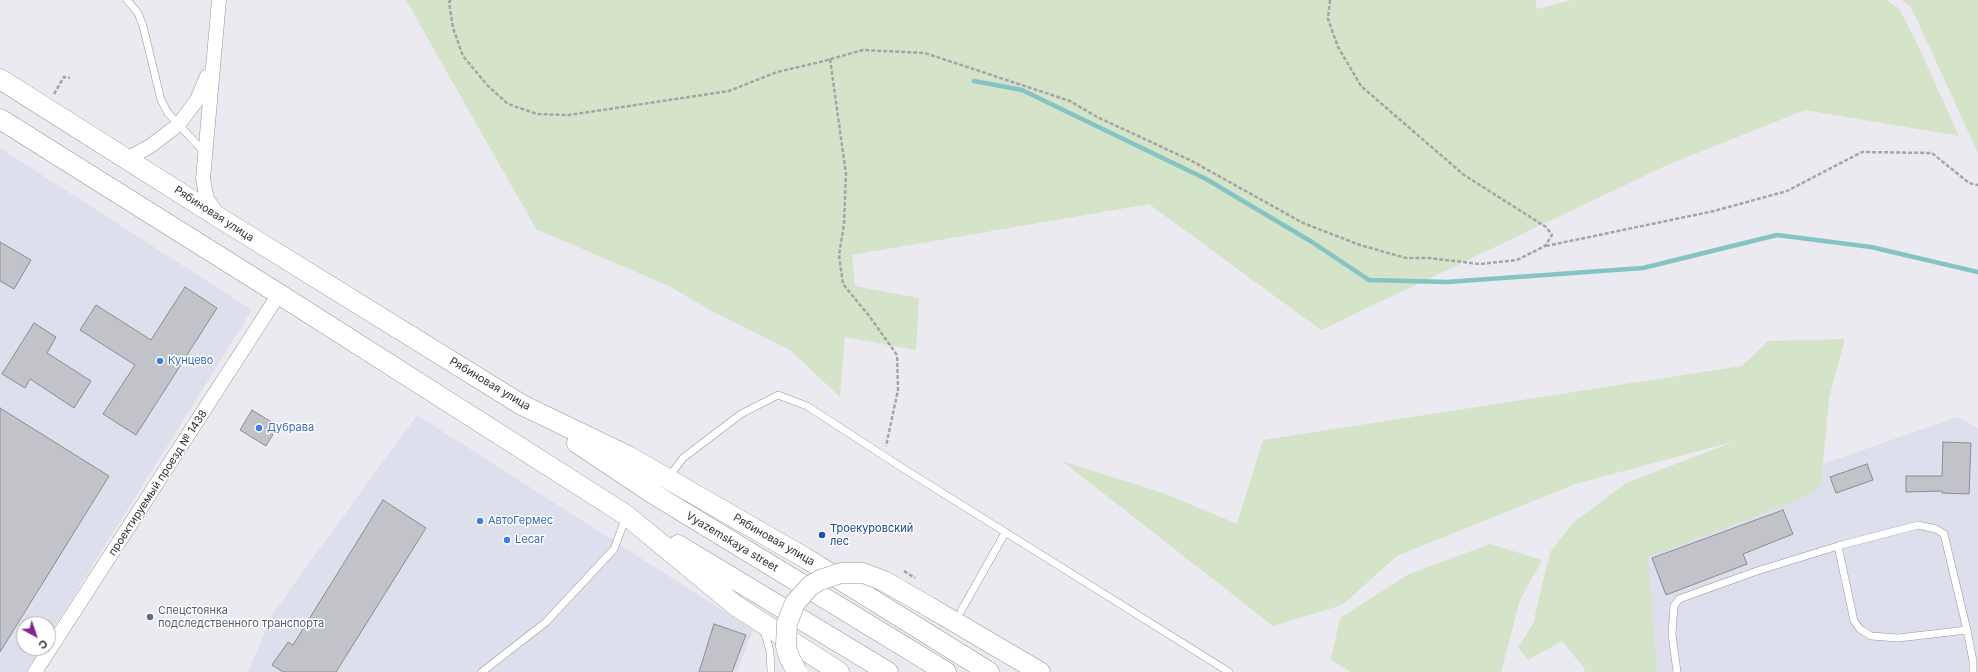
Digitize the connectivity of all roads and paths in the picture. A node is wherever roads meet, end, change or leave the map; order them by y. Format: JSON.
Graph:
{"nodes":[{"id":1,"x":127,"y":0,"type":"edge"},
{"id":2,"x":219,"y":0,"type":"edge"},
{"id":3,"x":451,"y":0,"type":"edge"},
{"id":4,"x":1330,"y":0,"type":"edge"},
{"id":5,"x":214,"y":50,"type":"junction"},
{"id":6,"x":830,"y":59,"type":"junction"},
{"id":7,"x":0,"y":78,"type":"edge"},
{"id":8,"x":70,"y":78,"type":"dead end"},
{"id":9,"x":53,"y":96,"type":"dead end"},
{"id":10,"x":0,"y":119,"type":"edge"},
{"id":11,"x":178,"y":126,"type":"junction"},
{"id":12,"x":205,"y":153,"type":"junction"},
{"id":13,"x":128,"y":158,"type":"junction"},
{"id":14,"x":1978,"y":185,"type":"edge"},
{"id":15,"x":223,"y":220,"type":"junction"},
{"id":16,"x":1546,"y":246,"type":"junction"},
{"id":17,"x":279,"y":294,"type":"junction"},
{"id":18,"x":522,"y":405,"type":"junction"},
{"id":19,"x":884,"y":457,"type":"junction"},
{"id":20,"x":668,"y":478,"type":"junction"},
{"id":21,"x":626,"y":515,"type":"junction"},
{"id":22,"x":1005,"y":533,"type":"junction"},
{"id":23,"x":1838,"y":546,"type":"junction"},
{"id":24,"x":736,"y":606,"type":"junction"},
{"id":25,"x":961,"y":611,"type":"dead end"},
{"id":26,"x":1967,"y":630,"type":"junction"},
{"id":27,"x":35,"y":672,"type":"edge"},
{"id":28,"x":482,"y":672,"type":"edge"},
{"id":29,"x":772,"y":672,"type":"edge"},
{"id":30,"x":797,"y":672,"type":"edge"},
{"id":31,"x":839,"y":672,"type":"edge"},
{"id":32,"x":888,"y":672,"type":"edge"},
{"id":33,"x":946,"y":672,"type":"edge"},
{"id":34,"x":989,"y":672,"type":"edge"},
{"id":35,"x":1040,"y":672,"type":"edge"},
{"id":36,"x":1229,"y":672,"type":"edge"},
{"id":37,"x":1677,"y":672,"type":"edge"},
{"id":38,"x":1973,"y":672,"type":"edge"}],
"edges":[{"from":1,"to":11,"type":"lane"},
{"from":2,"to":5,"type":"street"},
{"from":3,"to":6,"type":"path"},
{"from":4,"to":16,"type":"path"},
{"from":5,"to":11,"type":"street"},
{"from":5,"to":12,"type":"street"},
{"from":6,"to":16,"type":"path"},
{"from":6,"to":19,"type":"path"},
{"from":7,"to":13,"type":"main road","name":"Рябиновая улица"},
{"from":8,"to":9,"type":"path"},
{"from":10,"to":17,"type":"main road"},
{"from":11,"to":12,"type":"lane"},
{"from":11,"to":13,"type":"street"},
{"from":12,"to":15,"type":"street"},
{"from":13,"to":15,"type":"main road","name":"Рябиновая улица"},
{"from":14,"to":16,"type":"path"},
{"from":15,"to":18,"type":"main road","name":"Рябиновая улица"},
{"from":17,"to":21,"type":"main road"},
{"from":17,"to":27,"type":"street","name":"проектируемый проезд № 1438"},
{"from":18,"to":20,"type":"main road","name":"Рябиновая улица"},
{"from":18,"to":33,"type":"main road","name":"Vyazemskaya street"},
{"from":19,"to":20,"type":"lane"},
{"from":19,"to":22,"type":"lane"},
{"from":20,"to":34,"type":"main road","name":"Рябиновая улица"},
{"from":21,"to":24,"type":"main road"},
{"from":21,"to":28,"type":"lane"},
{"from":21,"to":32,"type":"main road"},
{"from":22,"to":25,"type":"lane"},
{"from":22,"to":36,"type":"lane"},
{"from":23,"to":26,"type":"lane"},
{"from":23,"to":26,"type":"lane"},
{"from":23,"to":37,"type":"lane"},
{"from":24,"to":29,"type":"lane"},
{"from":24,"to":31,"type":"main road"},
{"from":26,"to":38,"type":"lane"},
{"from":30,"to":35,"type":"main road","bridge":true}]}
